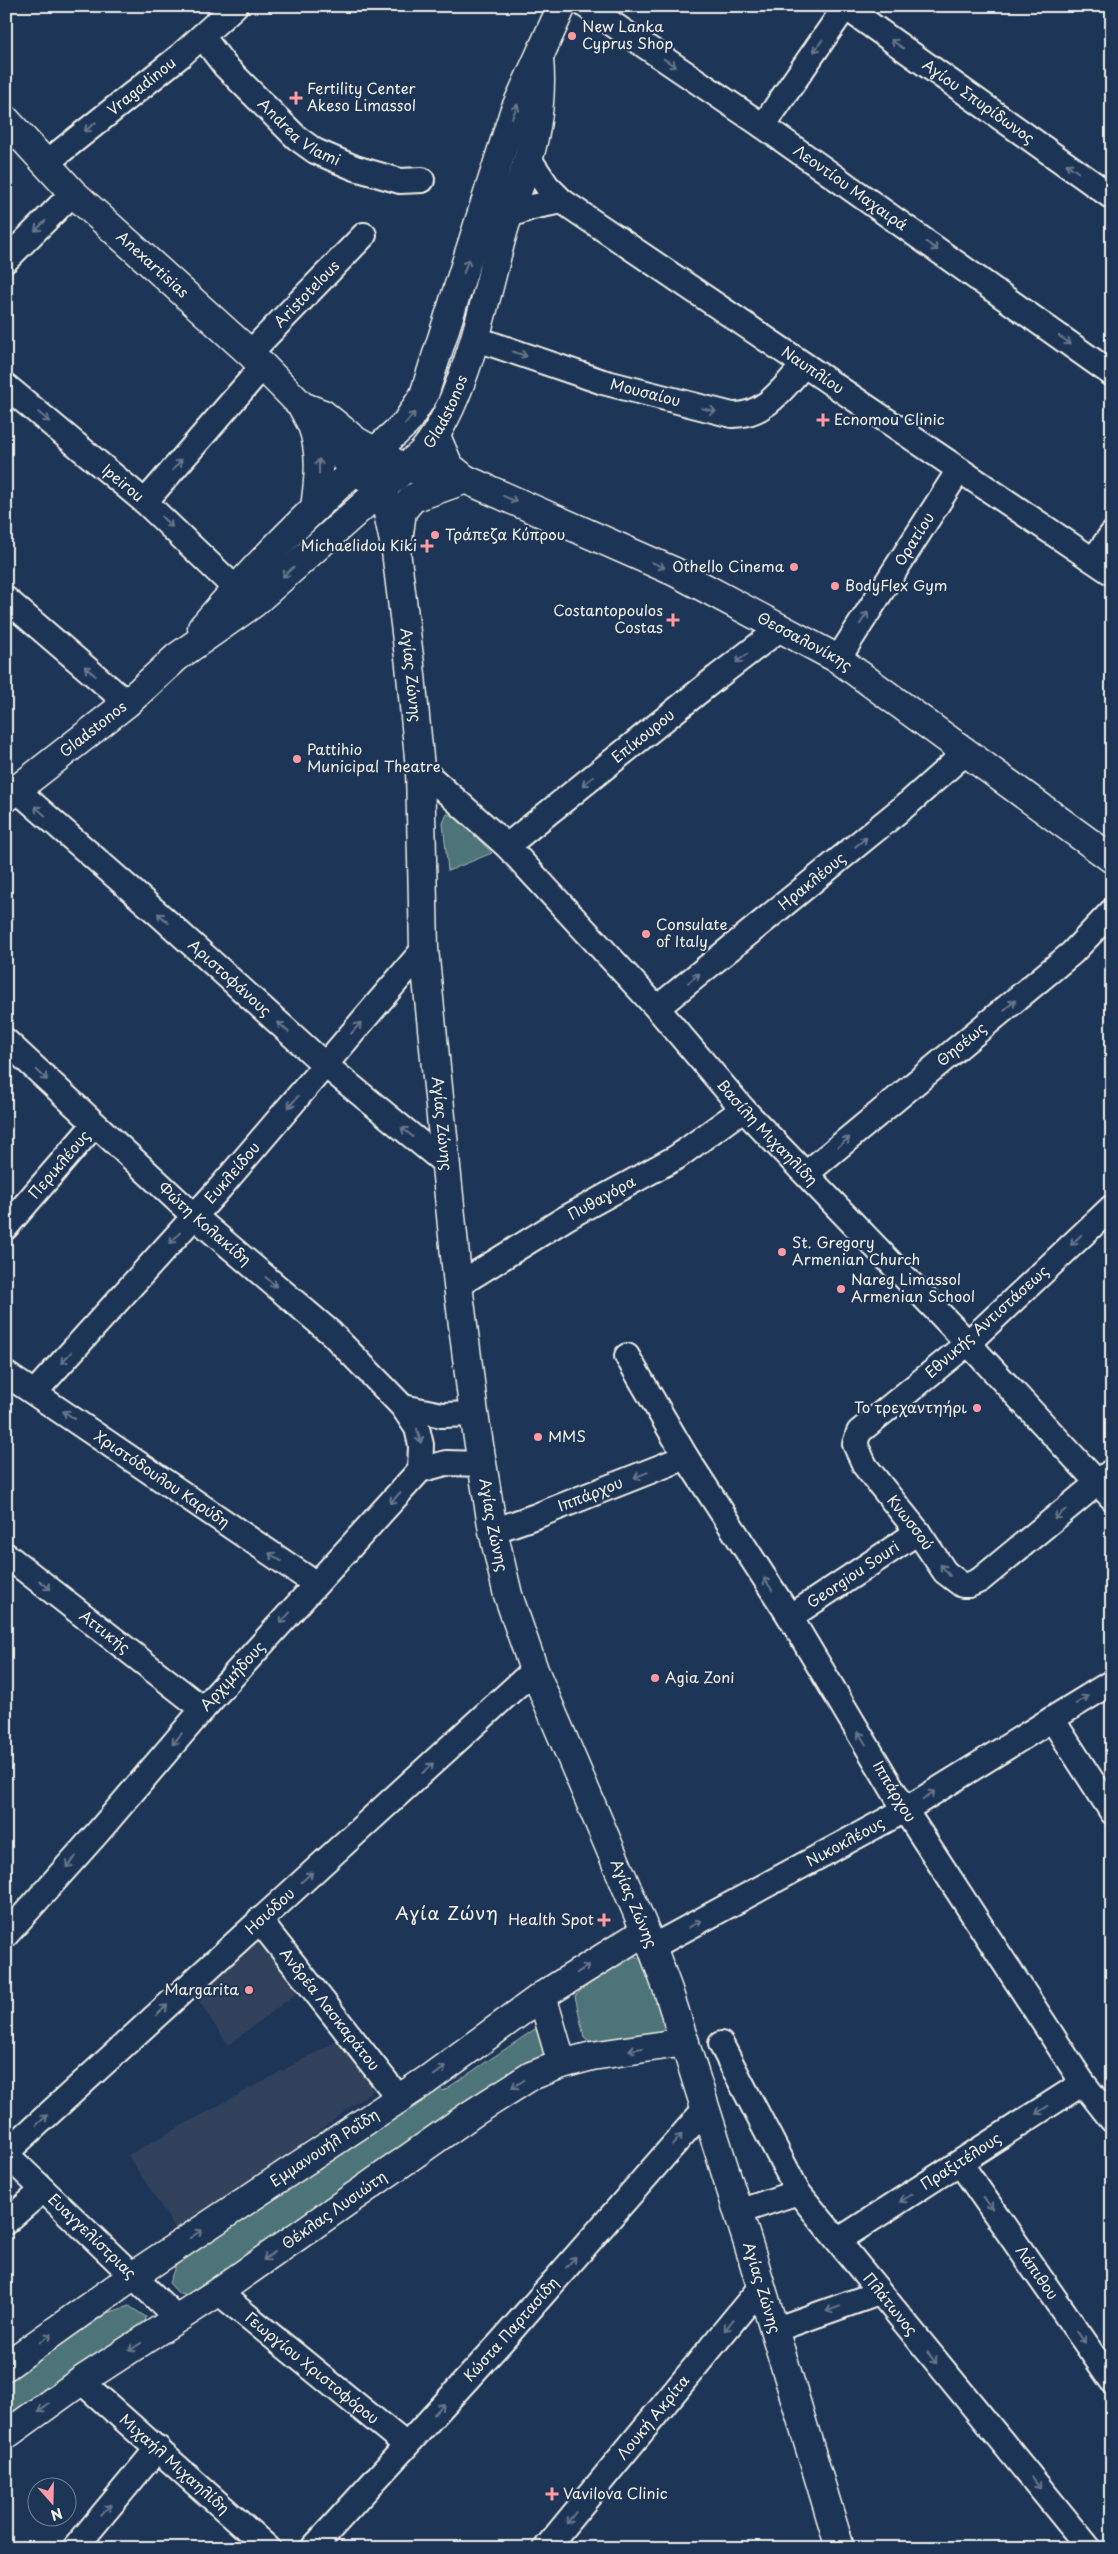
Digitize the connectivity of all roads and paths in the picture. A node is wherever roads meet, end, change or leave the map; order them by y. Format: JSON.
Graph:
{"nodes":[{"id":1,"x":235,"y":6,"type":"edge"},
{"id":2,"x":562,"y":6,"type":"edge"},
{"id":3,"x":586,"y":6,"type":"edge"},
{"id":4,"x":845,"y":7,"type":"edge"},
{"id":5,"x":202,"y":36,"type":"junction"},
{"id":6,"x":539,"y":58,"type":"junction"},
{"id":7,"x":6,"y":120,"type":"edge"},
{"id":8,"x":763,"y":126,"type":"junction"},
{"id":9,"x":529,"y":159,"type":"junction"},
{"id":10,"x":45,"y":164,"type":"junction"},
{"id":11,"x":422,"y":180,"type":"dead end"},
{"id":12,"x":73,"y":193,"type":"junction"},
{"id":13,"x":1112,"y":196,"type":"edge"},
{"id":14,"x":562,"y":201,"type":"junction"},
{"id":15,"x":508,"y":216,"type":"junction"},
{"id":16,"x":364,"y":235,"type":"dead end"},
{"id":17,"x":6,"y":260,"type":"edge"},
{"id":18,"x":474,"y":338,"type":"junction"},
{"id":19,"x":257,"y":360,"type":"junction"},
{"id":20,"x":804,"y":365,"type":"junction"},
{"id":21,"x":1112,"y":374,"type":"edge"},
{"id":22,"x":6,"y":386,"type":"edge"},
{"id":23,"x":307,"y":416,"type":"junction"},
{"id":24,"x":436,"y":436,"type":"junction"},
{"id":25,"x":366,"y":461,"type":"junction"},
{"id":26,"x":404,"y":468,"type":"junction"},
{"id":27,"x":959,"y":470,"type":"junction"},
{"id":28,"x":465,"y":480,"type":"junction"},
{"id":29,"x":382,"y":490,"type":"junction"},
{"id":30,"x":145,"y":502,"type":"junction"},
{"id":31,"x":316,"y":508,"type":"junction"},
{"id":32,"x":337,"y":528,"type":"junction"},
{"id":33,"x":1112,"y":534,"type":"edge"},
{"id":34,"x":396,"y":551,"type":"junction"},
{"id":35,"x":1102,"y":567,"type":"edge"},
{"id":36,"x":235,"y":588,"type":"junction"},
{"id":37,"x":6,"y":599,"type":"edge"},
{"id":38,"x":781,"y":628,"type":"junction"},
{"id":39,"x":177,"y":657,"type":"junction"},
{"id":40,"x":838,"y":659,"type":"junction"},
{"id":41,"x":126,"y":703,"type":"junction"},
{"id":42,"x":965,"y":754,"type":"junction"},
{"id":43,"x":420,"y":768,"type":"junction"},
{"id":44,"x":12,"y":794,"type":"edge"},
{"id":45,"x":507,"y":846,"type":"junction"},
{"id":46,"x":1112,"y":859,"type":"edge"},
{"id":47,"x":1112,"y":912,"type":"edge"},
{"id":48,"x":424,"y":949,"type":"junction"},
{"id":49,"x":657,"y":1008,"type":"junction"},
{"id":50,"x":6,"y":1041,"type":"edge"},
{"id":51,"x":324,"y":1064,"type":"junction"},
{"id":52,"x":743,"y":1108,"type":"junction"},
{"id":53,"x":94,"y":1125,"type":"junction"},
{"id":54,"x":445,"y":1163,"type":"junction"},
{"id":55,"x":807,"y":1173,"type":"junction"},
{"id":56,"x":1112,"y":1207,"type":"edge"},
{"id":57,"x":194,"y":1216,"type":"junction"},
{"id":58,"x":6,"y":1226,"type":"edge"},
{"id":59,"x":458,"y":1285,"type":"junction"},
{"id":60,"x":968,"y":1343,"type":"junction"},
{"id":61,"x":627,"y":1356,"type":"dead end"},
{"id":62,"x":6,"y":1374,"type":"edge"},
{"id":63,"x":35,"y":1392,"type":"junction"},
{"id":64,"x":403,"y":1408,"type":"junction"},
{"id":65,"x":474,"y":1414,"type":"junction"},
{"id":66,"x":859,"y":1432,"type":"joint"},
{"id":67,"x":686,"y":1457,"type":"junction"},
{"id":68,"x":483,"y":1464,"type":"junction"},
{"id":69,"x":420,"y":1470,"type":"junction"},
{"id":70,"x":1107,"y":1484,"type":"edge"},
{"id":71,"x":493,"y":1530,"type":"junction"},
{"id":72,"x":918,"y":1532,"type":"junction"},
{"id":73,"x":6,"y":1555,"type":"edge"},
{"id":74,"x":316,"y":1584,"type":"junction"},
{"id":75,"x":790,"y":1616,"type":"junction"},
{"id":76,"x":534,"y":1670,"type":"junction"},
{"id":77,"x":1112,"y":1682,"type":"edge"},
{"id":78,"x":203,"y":1709,"type":"junction"},
{"id":79,"x":1052,"y":1719,"type":"junction"},
{"id":80,"x":905,"y":1810,"type":"junction"},
{"id":81,"x":1112,"y":1812,"type":"edge"},
{"id":82,"x":259,"y":1920,"type":"junction"},
{"id":83,"x":6,"y":1935,"type":"edge"},
{"id":84,"x":648,"y":1939,"type":"junction"},
{"id":85,"x":542,"y":1996,"type":"junction"},
{"id":86,"x":685,"y":2042,"type":"junction"},
{"id":87,"x":720,"y":2044,"type":"dead end"},
{"id":88,"x":562,"y":2064,"type":"junction"},
{"id":89,"x":1083,"y":2083,"type":"junction"},
{"id":90,"x":400,"y":2098,"type":"junction"},
{"id":91,"x":706,"y":2108,"type":"junction"},
{"id":92,"x":1112,"y":2120,"type":"edge"},
{"id":93,"x":6,"y":2153,"type":"edge"},
{"id":94,"x":960,"y":2163,"type":"junction"},
{"id":95,"x":43,"y":2190,"type":"junction"},
{"id":96,"x":798,"y":2192,"type":"junction"},
{"id":97,"x":738,"y":2212,"type":"junction"},
{"id":98,"x":6,"y":2222,"type":"edge"},
{"id":99,"x":839,"y":2240,"type":"junction"},
{"id":100,"x":134,"y":2275,"type":"junction"},
{"id":101,"x":760,"y":2288,"type":"junction"},
{"id":102,"x":218,"y":2292,"type":"junction"},
{"id":103,"x":879,"y":2293,"type":"junction"},
{"id":104,"x":178,"y":2319,"type":"junction"},
{"id":105,"x":774,"y":2330,"type":"junction"},
{"id":106,"x":6,"y":2366,"type":"edge"},
{"id":107,"x":81,"y":2381,"type":"junction"},
{"id":108,"x":1112,"y":2381,"type":"edge"},
{"id":109,"x":6,"y":2435,"type":"edge"},
{"id":110,"x":406,"y":2445,"type":"junction"},
{"id":111,"x":158,"y":2448,"type":"junction"},
{"id":112,"x":75,"y":2548,"type":"edge"},
{"id":113,"x":268,"y":2548,"type":"edge"},
{"id":114,"x":313,"y":2548,"type":"edge"},
{"id":115,"x":546,"y":2548,"type":"edge"},
{"id":116,"x":840,"y":2548,"type":"edge"},
{"id":117,"x":1089,"y":2548,"type":"edge"}],
"edges":[{"from":1,"to":5,"type":"street","name":"Vragadinou"},
{"from":2,"to":6,"type":"main road","name":"Gladstonos"},
{"from":3,"to":8,"type":"street","name":"Λεοντίου Μαχαιρά","one_way":true},
{"from":4,"to":8,"type":"street","one_way":true},
{"from":13,"to":4,"type":"street","name":"Αγίου Σπυρίδωνος","one_way":true},
{"from":5,"to":10,"type":"street","name":"Vragadinou","one_way":true},
{"from":5,"to":11,"type":"street","name":"Andrea Vlami"},
{"from":6,"to":9,"type":"main road","name":"Gladstonos"},
{"from":25,"to":6,"type":"main road","name":"Gladstonos","one_way":true},
{"from":7,"to":10,"type":"main road","name":"Anexartisias"},
{"from":8,"to":21,"type":"street","name":"Λεοντίου Μαχαιρά","one_way":true},
{"from":9,"to":14,"type":"street","name":"Ναυπλίου"},
{"from":9,"to":15,"type":"main road","name":"Gladstonos"},
{"from":10,"to":12,"type":"main road","name":"Anexartisias"},
{"from":12,"to":17,"type":"street","one_way":true},
{"from":12,"to":19,"type":"main road","name":"Anexartisias"},
{"from":14,"to":15,"type":"street"},
{"from":14,"to":20,"type":"street","name":"Ναυπλίου"},
{"from":15,"to":18,"type":"main road","name":"Gladstonos"},
{"from":16,"to":19,"type":"street","name":"Aristotelous"},
{"from":18,"to":20,"type":"street","name":"Μουσαίου","one_way":true},
{"from":18,"to":24,"type":"main road","name":"Gladstonos"},
{"from":19,"to":23,"type":"main road","name":"Anexartisias"},
{"from":30,"to":19,"type":"street","name":"Aristotelous","one_way":true},
{"from":20,"to":27,"type":"street","name":"Ναυπλίου"},
{"from":22,"to":30,"type":"street","name":"Ipeirou","one_way":true},
{"from":23,"to":25,"type":"main road","name":"Anexartisias"},
{"from":31,"to":23,"type":"main road","one_way":true},
{"from":24,"to":26,"type":"main road","name":"Gladstonos"},
{"from":24,"to":28,"type":"main road"},
{"from":25,"to":26,"type":"main road","name":"Anexartisias"},
{"from":25,"to":29,"type":"main road","name":"Αγίας Ζώνης"},
{"from":25,"to":31,"type":"main road","name":"Gladstonos"},
{"from":26,"to":28,"type":"main road","name":"Θεσσαλονίκης"},
{"from":26,"to":29,"type":"main road","name":"Gladstonos"},
{"from":27,"to":35,"type":"street","name":"Ναυπλίου"},
{"from":40,"to":27,"type":"street","name":"Ορατίου","one_way":true},
{"from":28,"to":34,"type":"main road"},
{"from":28,"to":38,"type":"main road","name":"Θεσσαλονίκης","one_way":true},
{"from":29,"to":32,"type":"main road","name":"Gladstonos"},
{"from":29,"to":34,"type":"main road","name":"Αγίας Ζώνης"},
{"from":30,"to":36,"type":"street","name":"Ipeirou","one_way":true},
{"from":31,"to":36,"type":"main road","name":"Gladstonos"},
{"from":32,"to":34,"type":"main road"},
{"from":32,"to":39,"type":"main road","name":"Gladstonos","one_way":true},
{"from":33,"to":35,"type":"street"},
{"from":34,"to":43,"type":"main road","name":"Αγίας Ζώνης"},
{"from":36,"to":39,"type":"main road","name":"Gladstonos"},
{"from":41,"to":37,"type":"street","one_way":true},
{"from":38,"to":40,"type":"main road","name":"Θεσσαλονίκης"},
{"from":38,"to":45,"type":"street","name":"Επίκουρου","one_way":true},
{"from":39,"to":41,"type":"main road","name":"Gladstonos"},
{"from":40,"to":42,"type":"main road","name":"Θεσσαλονίκης"},
{"from":41,"to":44,"type":"main road","name":"Gladstonos"},
{"from":42,"to":46,"type":"main road","name":"Θεσσαλονίκης"},
{"from":49,"to":42,"type":"street","name":"Ηρακλέους","one_way":true},
{"from":43,"to":45,"type":"street","name":"Βασίλη Μιχαηλίδη"},
{"from":43,"to":48,"type":"main road","name":"Αγίας Ζώνης"},
{"from":51,"to":44,"type":"street","name":"Αριστοφάνους","one_way":true},
{"from":45,"to":49,"type":"street","name":"Βασίλη Μιχαηλίδη"},
{"from":55,"to":47,"type":"street","name":"Θησέως","one_way":true},
{"from":51,"to":48,"type":"street","name":"Ευκλείδου","one_way":true},
{"from":48,"to":54,"type":"main road","name":"Αγίας Ζώνης"},
{"from":49,"to":52,"type":"street","name":"Βασίλη Μιχαηλίδη"},
{"from":50,"to":53,"type":"street","name":"Φώτη Κολακίδη","one_way":true},
{"from":54,"to":51,"type":"street","name":"Αριστοφάνους","one_way":true},
{"from":51,"to":57,"type":"street","name":"Ευκλείδου","one_way":true},
{"from":52,"to":55,"type":"street","name":"Βασίλη Μιχαηλίδη"},
{"from":52,"to":59,"type":"street","name":"Πυθαγόρα"},
{"from":53,"to":57,"type":"street","name":"Φώτη Κολακίδη"},
{"from":53,"to":58,"type":"street","name":"Περικλέους"},
{"from":54,"to":59,"type":"main road","name":"Αγίας Ζώνης"},
{"from":55,"to":60,"type":"street","name":"Βασίλη Μιχαηλίδη"},
{"from":56,"to":60,"type":"street","name":"Εθνικής Αντιστάσεως","one_way":true},
{"from":57,"to":63,"type":"street","name":"Ευκλείδου","one_way":true},
{"from":57,"to":64,"type":"street","name":"Φώτη Κολακίδη","one_way":true},
{"from":59,"to":65,"type":"main road","name":"Αγίας Ζώνης"},
{"from":60,"to":66,"type":"street","name":"Εθνικής Αντιστάσεως"},
{"from":60,"to":70,"type":"street","name":"Βασίλη Μιχαηλίδη"},
{"from":61,"to":67,"type":"street","name":"Ιππάρχου"},
{"from":62,"to":63,"type":"street","name":"Χριστόδουλου Καρύδη"},
{"from":74,"to":63,"type":"street","name":"Χριστόδουλου Καρύδη","one_way":true},
{"from":64,"to":65,"type":"street"},
{"from":64,"to":69,"type":"street","name":"Φώτη Κολακίδη","one_way":true},
{"from":65,"to":68,"type":"main road","name":"Αγίας Ζώνης"},
{"from":66,"to":72,"type":"street","name":"Κνωσσού"},
{"from":67,"to":71,"type":"street","name":"Ιππάρχου","one_way":true},
{"from":75,"to":67,"type":"street","name":"Ιππάρχου","one_way":true},
{"from":68,"to":69,"type":"street"},
{"from":68,"to":71,"type":"main road","name":"Αγίας Ζώνης"},
{"from":69,"to":74,"type":"street","name":"Αρχιμήδους","one_way":true},
{"from":70,"to":72,"type":"street","name":"Κνωσσού","one_way":true},
{"from":71,"to":76,"type":"main road","name":"Αγίας Ζώνης"},
{"from":72,"to":75,"type":"street","name":"Georgiou Souri"},
{"from":73,"to":78,"type":"street","name":"Αττικής","one_way":true},
{"from":74,"to":78,"type":"street","name":"Αρχιμήδους","one_way":true},
{"from":80,"to":75,"type":"street","name":"Ιππάρχου","one_way":true},
{"from":82,"to":76,"type":"street","name":"Ησιόδου","one_way":true},
{"from":76,"to":84,"type":"main road","name":"Αγίας Ζώνης"},
{"from":79,"to":77,"type":"street","name":"Νικοκλέους","one_way":true},
{"from":78,"to":83,"type":"street","name":"Αρχιμήδους","one_way":true},
{"from":80,"to":79,"type":"street","name":"Νικοκλέους","one_way":true},
{"from":79,"to":81,"type":"street"},
{"from":84,"to":80,"type":"street","name":"Νικοκλέους","one_way":true},
{"from":80,"to":89,"type":"street","name":"Ιππάρχου"},
{"from":82,"to":90,"type":"street","name":"Ανδρέα Λασκαράτου"},
{"from":93,"to":82,"type":"street","name":"Ησιόδου","one_way":true},
{"from":85,"to":84,"type":"main road","name":"Εμμανουήλ Ροΐδη","one_way":true},
{"from":84,"to":86,"type":"main road","name":"Αγίας Ζώνης"},
{"from":85,"to":88,"type":"main road"},
{"from":90,"to":85,"type":"main road","name":"Εμμανουήλ Ροΐδη","one_way":true},
{"from":86,"to":88,"type":"main road","name":"Θέκλας Λυσιώτη","one_way":true},
{"from":86,"to":91,"type":"main road","name":"Αγίας Ζώνης"},
{"from":87,"to":96,"type":"street","name":"Πλάτωνος"},
{"from":88,"to":102,"type":"main road","name":"Θέκλας Λυσιώτη","one_way":true},
{"from":89,"to":92,"type":"street","name":"Ιππάρχου"},
{"from":89,"to":94,"type":"street","name":"Πραξιτέλους","one_way":true},
{"from":100,"to":90,"type":"main road","name":"Εμμανουήλ Ροΐδη","one_way":true},
{"from":91,"to":97,"type":"main road","name":"Αγίας Ζώνης"},
{"from":110,"to":91,"type":"street","name":"Κώστα Παρτασίδη","one_way":true},
{"from":93,"to":95,"type":"street","name":"Ευαγγελίστριας"},
{"from":94,"to":99,"type":"street","name":"Πραξιτέλους","one_way":true},
{"from":94,"to":108,"type":"street","name":"Λάπιθου","one_way":true},
{"from":95,"to":98,"type":"street"},
{"from":95,"to":100,"type":"street","name":"Ευαγγελίστριας"},
{"from":96,"to":97,"type":"street"},
{"from":96,"to":99,"type":"street","name":"Πλάτωνος"},
{"from":97,"to":101,"type":"main road","name":"Αγίας Ζώνης"},
{"from":99,"to":103,"type":"street","name":"Πλάτωνος"},
{"from":100,"to":104,"type":"street","name":"Ευαγγελίστριας"},
{"from":106,"to":100,"type":"main road","name":"Εμμανουήλ Ροΐδη","one_way":true},
{"from":101,"to":105,"type":"main road","name":"Αγίας Ζώνης"},
{"from":101,"to":115,"type":"street","name":"Λουκή Ακρίτα","one_way":true},
{"from":102,"to":104,"type":"main road","name":"Θέκλας Λυσιώτη"},
{"from":102,"to":110,"type":"street","name":"Γεωργίου Χριστοφόρου"},
{"from":103,"to":105,"type":"street","one_way":true},
{"from":103,"to":117,"type":"street","name":"Πλάτωνος","one_way":true},
{"from":104,"to":107,"type":"main road","name":"Θέκλας Λυσιώτη","one_way":true},
{"from":105,"to":116,"type":"main road","name":"Αγίας Ζώνης"},
{"from":107,"to":109,"type":"main road","name":"Θέκλας Λυσιώτη","one_way":true},
{"from":107,"to":111,"type":"street","name":"Μιχαήλ Μιχαηλίδη"},
{"from":110,"to":114,"type":"street","name":"Κώστα Παρτασίδη"},
{"from":112,"to":111,"type":"street","one_way":true},
{"from":111,"to":113,"type":"street","name":"Μιχαήλ Μιχαηλίδη"}]}
